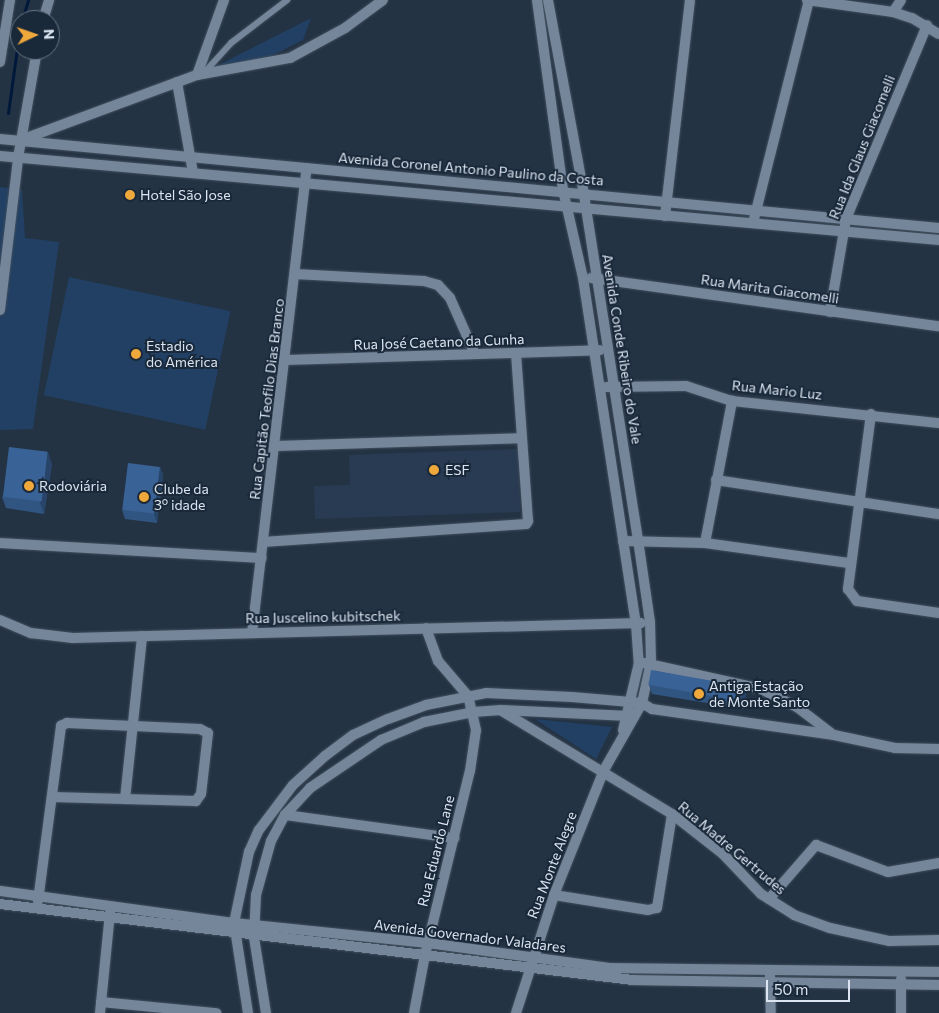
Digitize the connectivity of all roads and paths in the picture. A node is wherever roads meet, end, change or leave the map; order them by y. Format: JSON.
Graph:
{"nodes":[{"id":1,"x":10,"y":0,"type":"edge"},
{"id":2,"x":224,"y":0,"type":"edge"},
{"id":3,"x":287,"y":0,"type":"edge"},
{"id":4,"x":536,"y":0,"type":"edge"},
{"id":5,"x":548,"y":0,"type":"edge"},
{"id":6,"x":690,"y":0,"type":"edge"},
{"id":7,"x":808,"y":0,"type":"edge"},
{"id":8,"x":901,"y":0,"type":"edge"},
{"id":9,"x":380,"y":1,"type":"edge"},
{"id":10,"x":893,"y":12,"type":"junction"},
{"id":11,"x":927,"y":25,"type":"junction"},
{"id":12,"x":939,"y":34,"type":"edge"},
{"id":13,"x":35,"y":60,"type":"edge"},
{"id":14,"x":0,"y":62,"type":"edge"},
{"id":15,"x":200,"y":75,"type":"junction"},
{"id":16,"x":562,"y":78,"type":"junction"},
{"id":17,"x":547,"y":79,"type":"junction"},
{"id":18,"x":177,"y":82,"type":"junction"},
{"id":19,"x":0,"y":139,"type":"edge"},
{"id":20,"x":21,"y":140,"type":"junction"},
{"id":21,"x":574,"y":142,"type":"junction"},
{"id":22,"x":556,"y":144,"type":"junction"},
{"id":23,"x":114,"y":149,"type":"junction"},
{"id":24,"x":190,"y":155,"type":"junction"},
{"id":25,"x":0,"y":156,"type":"edge"},
{"id":26,"x":18,"y":158,"type":"junction"},
{"id":27,"x":113,"y":166,"type":"junction"},
{"id":28,"x":307,"y":168,"type":"junction"},
{"id":29,"x":194,"y":173,"type":"junction"},
{"id":30,"x":305,"y":184,"type":"junction"},
{"id":31,"x":563,"y":190,"type":"junction"},
{"id":32,"x":584,"y":192,"type":"junction"},
{"id":33,"x":666,"y":204,"type":"junction"},
{"id":34,"x":567,"y":209,"type":"junction"},
{"id":35,"x":586,"y":210,"type":"junction"},
{"id":36,"x":755,"y":212,"type":"junction"},
{"id":37,"x":665,"y":216,"type":"junction"},
{"id":38,"x":846,"y":219,"type":"junction"},
{"id":39,"x":753,"y":223,"type":"junction"},
{"id":40,"x":939,"y":228,"type":"edge"},
{"id":41,"x":843,"y":231,"type":"junction"},
{"id":42,"x":939,"y":240,"type":"edge"},
{"id":43,"x":295,"y":274,"type":"junction"},
{"id":44,"x":583,"y":278,"type":"junction"},
{"id":45,"x":597,"y":278,"type":"junction"},
{"id":46,"x":0,"y":310,"type":"edge"},
{"id":47,"x":830,"y":312,"type":"junction"},
{"id":48,"x":939,"y":326,"type":"edge"},
{"id":49,"x":607,"y":350,"type":"junction"},
{"id":50,"x":594,"y":351,"type":"junction"},
{"id":51,"x":516,"y":353,"type":"junction"},
{"id":52,"x":475,"y":354,"type":"junction"},
{"id":53,"x":286,"y":360,"type":"junction"},
{"id":54,"x":612,"y":386,"type":"junction"},
{"id":55,"x":600,"y":388,"type":"junction"},
{"id":56,"x":732,"y":401,"type":"junction"},
{"id":57,"x":871,"y":414,"type":"junction"},
{"id":58,"x":939,"y":423,"type":"edge"},
{"id":59,"x":522,"y":438,"type":"junction"},
{"id":60,"x":274,"y":446,"type":"junction"},
{"id":61,"x":716,"y":480,"type":"junction"},
{"id":62,"x":858,"y":502,"type":"junction"},
{"id":63,"x":939,"y":514,"type":"edge"},
{"id":64,"x":638,"y":540,"type":"junction"},
{"id":65,"x":623,"y":541,"type":"junction"},
{"id":66,"x":263,"y":542,"type":"junction"},
{"id":67,"x":0,"y":543,"type":"edge"},
{"id":68,"x":705,"y":543,"type":"junction"},
{"id":69,"x":262,"y":558,"type":"junction"},
{"id":70,"x":849,"y":563,"type":"junction"},
{"id":71,"x":939,"y":613,"type":"edge"},
{"id":72,"x":0,"y":620,"type":"edge"},
{"id":73,"x":650,"y":622,"type":"junction"},
{"id":74,"x":636,"y":624,"type":"junction"},
{"id":75,"x":426,"y":628,"type":"junction"},
{"id":76,"x":252,"y":633,"type":"junction"},
{"id":77,"x":142,"y":636,"type":"junction"},
{"id":78,"x":651,"y":662,"type":"junction"},
{"id":79,"x":639,"y":663,"type":"junction"},
{"id":80,"x":468,"y":696,"type":"junction"},
{"id":81,"x":636,"y":702,"type":"junction"},
{"id":82,"x":652,"y":709,"type":"junction"},
{"id":83,"x":501,"y":710,"type":"junction"},
{"id":84,"x":473,"y":712,"type":"junction"},
{"id":85,"x":624,"y":715,"type":"junction"},
{"id":86,"x":635,"y":716,"type":"junction"},
{"id":87,"x":132,"y":726,"type":"junction"},
{"id":88,"x":623,"y":730,"type":"junction"},
{"id":89,"x":834,"y":735,"type":"junction"},
{"id":90,"x":939,"y":749,"type":"edge"},
{"id":91,"x":604,"y":770,"type":"junction"},
{"id":92,"x":52,"y":797,"type":"junction"},
{"id":93,"x":125,"y":799,"type":"junction"},
{"id":94,"x":672,"y":814,"type":"junction"},
{"id":95,"x":285,"y":815,"type":"junction"},
{"id":96,"x":454,"y":838,"type":"junction"},
{"id":97,"x":939,"y":863,"type":"edge"},
{"id":98,"x":0,"y":891,"type":"edge"},
{"id":99,"x":39,"y":895,"type":"junction"},
{"id":100,"x":554,"y":895,"type":"junction"},
{"id":101,"x":769,"y":900,"type":"junction"},
{"id":102,"x":0,"y":904,"type":"edge"},
{"id":103,"x":111,"y":905,"type":"junction"},
{"id":104,"x":37,"y":909,"type":"junction"},
{"id":105,"x":109,"y":917,"type":"junction"},
{"id":106,"x":254,"y":925,"type":"junction"},
{"id":107,"x":233,"y":928,"type":"junction"},
{"id":108,"x":254,"y":937,"type":"junction"},
{"id":109,"x":939,"y":940,"type":"edge"},
{"id":110,"x":428,"y":943,"type":"junction"},
{"id":111,"x":425,"y":955,"type":"junction"},
{"id":112,"x":533,"y":957,"type":"junction"},
{"id":113,"x":529,"y":967,"type":"junction"},
{"id":114,"x":687,"y":971,"type":"junction"},
{"id":115,"x":901,"y":972,"type":"junction"},
{"id":116,"x":939,"y":972,"type":"edge"},
{"id":117,"x":770,"y":976,"type":"junction"},
{"id":118,"x":687,"y":982,"type":"junction"},
{"id":119,"x":901,"y":984,"type":"junction"},
{"id":120,"x":939,"y":985,"type":"edge"},
{"id":121,"x":101,"y":1002,"type":"junction"},
{"id":122,"x":100,"y":1013,"type":"edge"},
{"id":123,"x":216,"y":1013,"type":"edge"},
{"id":124,"x":248,"y":1013,"type":"edge"},
{"id":125,"x":266,"y":1013,"type":"edge"},
{"id":126,"x":414,"y":1013,"type":"edge"},
{"id":127,"x":516,"y":1013,"type":"edge"},
{"id":128,"x":771,"y":1013,"type":"edge"},
{"id":129,"x":901,"y":1013,"type":"edge"}],
"edges":[{"from":1,"to":14,"type":"street"},
{"from":2,"to":15,"type":"street"},
{"from":3,"to":15,"type":"lane"},
{"from":4,"to":17,"type":"street","name":"Avenida Conde Ribeiro do Vale"},
{"from":5,"to":16,"type":"street","name":"Avenida Conde Ribeiro do Vale"},
{"from":6,"to":33,"type":"street"},
{"from":7,"to":10,"type":"street"},
{"from":7,"to":36,"type":"street"},
{"from":8,"to":10,"type":"street"},
{"from":9,"to":15,"type":"street"},
{"from":10,"to":11,"type":"street"},
{"from":11,"to":12,"type":"street"},
{"from":11,"to":38,"type":"street","name":"Rua Ida Glaus Giacomelli"},
{"from":13,"to":20,"type":"street"},
{"from":15,"to":18,"type":"street"},
{"from":16,"to":17,"type":"street"},
{"from":16,"to":21,"type":"street","name":"Avenida Conde Ribeiro do Vale"},
{"from":17,"to":22,"type":"street","name":"Avenida Conde Ribeiro do Vale"},
{"from":18,"to":20,"type":"street"},
{"from":18,"to":24,"type":"street"},
{"from":19,"to":20,"type":"street","name":"Avenida Coronel Antonio Paulino da Costa"},
{"from":20,"to":23,"type":"street","name":"Avenida Coronel Antonio Paulino da Costa"},
{"from":20,"to":26,"type":"street"},
{"from":21,"to":22,"type":"street"},
{"from":21,"to":32,"type":"street","name":"Avenida Conde Ribeiro do Vale"},
{"from":22,"to":31,"type":"street","name":"Avenida Conde Ribeiro do Vale"},
{"from":23,"to":24,"type":"street","name":"Avenida Coronel Antonio Paulino da Costa"},
{"from":23,"to":27,"type":"street"},
{"from":24,"to":28,"type":"street","name":"Avenida Coronel Antonio Paulino da Costa"},
{"from":24,"to":29,"type":"street"},
{"from":25,"to":26,"type":"street"},
{"from":26,"to":27,"type":"street"},
{"from":26,"to":46,"type":"street"},
{"from":27,"to":29,"type":"street"},
{"from":28,"to":30,"type":"street","name":"Rua Capitão Teofilo Dias Branco"},
{"from":28,"to":31,"type":"street","name":"Avenida Coronel Antonio Paulino da Costa"},
{"from":29,"to":30,"type":"street"},
{"from":30,"to":34,"type":"street"},
{"from":30,"to":43,"type":"street","name":"Rua Capitão Teofilo Dias Branco"},
{"from":31,"to":32,"type":"street","name":"Avenida Coronel Antonio Paulino da Costa"},
{"from":31,"to":34,"type":"street","name":"Avenida Conde Ribeiro do Vale"},
{"from":32,"to":33,"type":"street","name":"Avenida Coronel Antonio Paulino da Costa"},
{"from":32,"to":35,"type":"street","name":"Avenida Conde Ribeiro do Vale"},
{"from":33,"to":36,"type":"street","name":"Avenida Coronel Antonio Paulino da Costa"},
{"from":33,"to":37,"type":"street"},
{"from":34,"to":35,"type":"street"},
{"from":34,"to":44,"type":"street","name":"Avenida Conde Ribeiro do Vale"},
{"from":35,"to":37,"type":"street"},
{"from":35,"to":45,"type":"street","name":"Avenida Conde Ribeiro do Vale"},
{"from":36,"to":38,"type":"street","name":"Avenida Coronel Antonio Paulino da Costa"},
{"from":36,"to":39,"type":"street"},
{"from":37,"to":39,"type":"street"},
{"from":38,"to":40,"type":"street","name":"Avenida Coronel Antonio Paulino da Costa"},
{"from":38,"to":41,"type":"street","name":"Rua Ida Glaus Giacomelli"},
{"from":39,"to":41,"type":"street"},
{"from":41,"to":42,"type":"street"},
{"from":41,"to":47,"type":"street","name":"Rua Ida Glaus Giacomelli"},
{"from":43,"to":52,"type":"street"},
{"from":43,"to":53,"type":"street","name":"Rua Capitão Teofilo Dias Branco"},
{"from":44,"to":45,"type":"street","name":"Rua Marita Giacomelli"},
{"from":44,"to":50,"type":"street","name":"Avenida Conde Ribeiro do Vale"},
{"from":45,"to":47,"type":"street","name":"Rua Marita Giacomelli"},
{"from":45,"to":49,"type":"street","name":"Avenida Conde Ribeiro do Vale"},
{"from":47,"to":48,"type":"street","name":"Rua Marita Giacomelli"},
{"from":49,"to":50,"type":"street","name":"Rua José Caetano da Cunha"},
{"from":49,"to":54,"type":"street","name":"Avenida Conde Ribeiro do Vale"},
{"from":50,"to":51,"type":"street","name":"Rua José Caetano da Cunha"},
{"from":50,"to":55,"type":"street","name":"Avenida Conde Ribeiro do Vale"},
{"from":51,"to":52,"type":"street","name":"Rua José Caetano da Cunha"},
{"from":51,"to":59,"type":"street"},
{"from":52,"to":53,"type":"street","name":"Rua José Caetano da Cunha"},
{"from":53,"to":60,"type":"street","name":"Rua Capitão Teofilo Dias Branco"},
{"from":54,"to":55,"type":"street","name":"Rua Mario Luz"},
{"from":54,"to":56,"type":"street","name":"Rua Mario Luz"},
{"from":54,"to":64,"type":"street","name":"Avenida Conde Ribeiro do Vale"},
{"from":55,"to":65,"type":"street","name":"Avenida Conde Ribeiro do Vale"},
{"from":56,"to":57,"type":"street","name":"Rua Mario Luz"},
{"from":56,"to":61,"type":"street"},
{"from":57,"to":58,"type":"street","name":"Rua Mario Luz"},
{"from":57,"to":62,"type":"street"},
{"from":59,"to":60,"type":"street"},
{"from":59,"to":66,"type":"street"},
{"from":60,"to":66,"type":"street","name":"Rua Capitão Teofilo Dias Branco"},
{"from":61,"to":62,"type":"street"},
{"from":61,"to":68,"type":"street"},
{"from":62,"to":63,"type":"street"},
{"from":62,"to":70,"type":"street"},
{"from":64,"to":65,"type":"street"},
{"from":64,"to":68,"type":"street"},
{"from":64,"to":73,"type":"street","name":"Avenida Conde Ribeiro do Vale"},
{"from":65,"to":74,"type":"street","name":"Avenida Conde Ribeiro do Vale"},
{"from":66,"to":69,"type":"street","name":"Rua Capitão Teofilo Dias Branco"},
{"from":67,"to":69,"type":"street"},
{"from":68,"to":70,"type":"street"},
{"from":69,"to":76,"type":"street","name":"Rua Capitão Teofilo Dias Branco"},
{"from":70,"to":71,"type":"street"},
{"from":72,"to":77,"type":"street","name":"Rua Juscelino kubitschek"},
{"from":73,"to":74,"type":"street","name":"Rua Juscelino kubitschek"},
{"from":73,"to":78,"type":"street","name":"Avenida Conde Ribeiro do Vale"},
{"from":74,"to":75,"type":"street","name":"Rua Juscelino kubitschek"},
{"from":74,"to":79,"type":"street","name":"Avenida Conde Ribeiro do Vale"},
{"from":75,"to":76,"type":"street","name":"Rua Juscelino kubitschek"},
{"from":75,"to":80,"type":"street"},
{"from":76,"to":77,"type":"street","name":"Rua Juscelino kubitschek"},
{"from":77,"to":87,"type":"street"},
{"from":78,"to":79,"type":"street"},
{"from":78,"to":81,"type":"street","name":"Avenida Conde Ribeiro do Vale"},
{"from":78,"to":89,"type":"street"},
{"from":79,"to":81,"type":"street","name":"Avenida Conde Ribeiro do Vale"},
{"from":80,"to":81,"type":"street"},
{"from":80,"to":84,"type":"street","name":"Rua Eduardo Lane"},
{"from":80,"to":107,"type":"street"},
{"from":81,"to":82,"type":"street"},
{"from":81,"to":85,"type":"street","name":"Rua Monte Alegre"},
{"from":81,"to":86,"type":"street","name":"Rua Monte Alegre"},
{"from":82,"to":86,"type":"street"},
{"from":82,"to":89,"type":"street"},
{"from":83,"to":84,"type":"street"},
{"from":83,"to":85,"type":"street"},
{"from":83,"to":91,"type":"street","name":"Rua Madre Gertrudes"},
{"from":84,"to":95,"type":"street"},
{"from":84,"to":96,"type":"street","name":"Rua Eduardo Lane"},
{"from":85,"to":86,"type":"street"},
{"from":85,"to":88,"type":"street","name":"Rua Monte Alegre"},
{"from":86,"to":88,"type":"street","name":"Rua Monte Alegre"},
{"from":87,"to":92,"type":"street"},
{"from":87,"to":93,"type":"street"},
{"from":87,"to":93,"type":"street"},
{"from":88,"to":91,"type":"street","name":"Rua Monte Alegre"},
{"from":89,"to":90,"type":"street"},
{"from":91,"to":94,"type":"street","name":"Rua Madre Gertrudes"},
{"from":91,"to":100,"type":"street","name":"Rua Monte Alegre"},
{"from":92,"to":93,"type":"street"},
{"from":92,"to":99,"type":"street"},
{"from":94,"to":100,"type":"street"},
{"from":94,"to":101,"type":"street","name":"Rua Madre Gertrudes"},
{"from":95,"to":96,"type":"street"},
{"from":95,"to":106,"type":"street"},
{"from":96,"to":110,"type":"street","name":"Rua Eduardo Lane"},
{"from":97,"to":101,"type":"street"},
{"from":98,"to":99,"type":"street","name":"Avenida Governador Valadares"},
{"from":99,"to":103,"type":"street","name":"Avenida Governador Valadares"},
{"from":99,"to":104,"type":"street"},
{"from":100,"to":112,"type":"street","name":"Rua Monte Alegre"},
{"from":101,"to":109,"type":"street","name":"Rua Madre Gertrudes"},
{"from":102,"to":104,"type":"street","name":"Avenida Governador Valadares"},
{"from":103,"to":105,"type":"street"},
{"from":103,"to":107,"type":"street","name":"Avenida Governador Valadares"},
{"from":104,"to":105,"type":"street","name":"Avenida Governador Valadares"},
{"from":105,"to":107,"type":"street","name":"Avenida Governador Valadares"},
{"from":105,"to":121,"type":"street"},
{"from":106,"to":107,"type":"street","name":"Avenida Governador Valadares"},
{"from":106,"to":108,"type":"street"},
{"from":106,"to":110,"type":"street","name":"Avenida Governador Valadares"},
{"from":107,"to":108,"type":"street","name":"Avenida Governador Valadares"},
{"from":107,"to":124,"type":"street"},
{"from":108,"to":111,"type":"street","name":"Avenida Governador Valadares"},
{"from":108,"to":125,"type":"street"},
{"from":110,"to":111,"type":"street","name":"Rua Eduardo Lane"},
{"from":110,"to":112,"type":"street","name":"Avenida Governador Valadares"},
{"from":111,"to":113,"type":"street","name":"Avenida Governador Valadares"},
{"from":111,"to":126,"type":"street","name":"Rua Eduardo Lane"},
{"from":112,"to":113,"type":"street","name":"Rua Monte Alegre"},
{"from":112,"to":114,"type":"street","name":"Avenida Governador Valadares"},
{"from":113,"to":118,"type":"street","name":"Avenida Governador Valadares"},
{"from":113,"to":127,"type":"street","name":"Rua Monte Alegre"},
{"from":114,"to":117,"type":"street","name":"Avenida Governador Valadares"},
{"from":114,"to":118,"type":"street"},
{"from":115,"to":116,"type":"street","name":"Avenida Governador Valadares"},
{"from":115,"to":117,"type":"street","name":"Avenida Governador Valadares"},
{"from":115,"to":119,"type":"street"},
{"from":117,"to":118,"type":"street","name":"Avenida Governador Valadares"},
{"from":117,"to":119,"type":"street","name":"Avenida Governador Valadares"},
{"from":117,"to":128,"type":"street"},
{"from":119,"to":120,"type":"street","name":"Avenida Governador Valadares"},
{"from":119,"to":129,"type":"street"},
{"from":121,"to":122,"type":"street"},
{"from":121,"to":123,"type":"street"}]}
